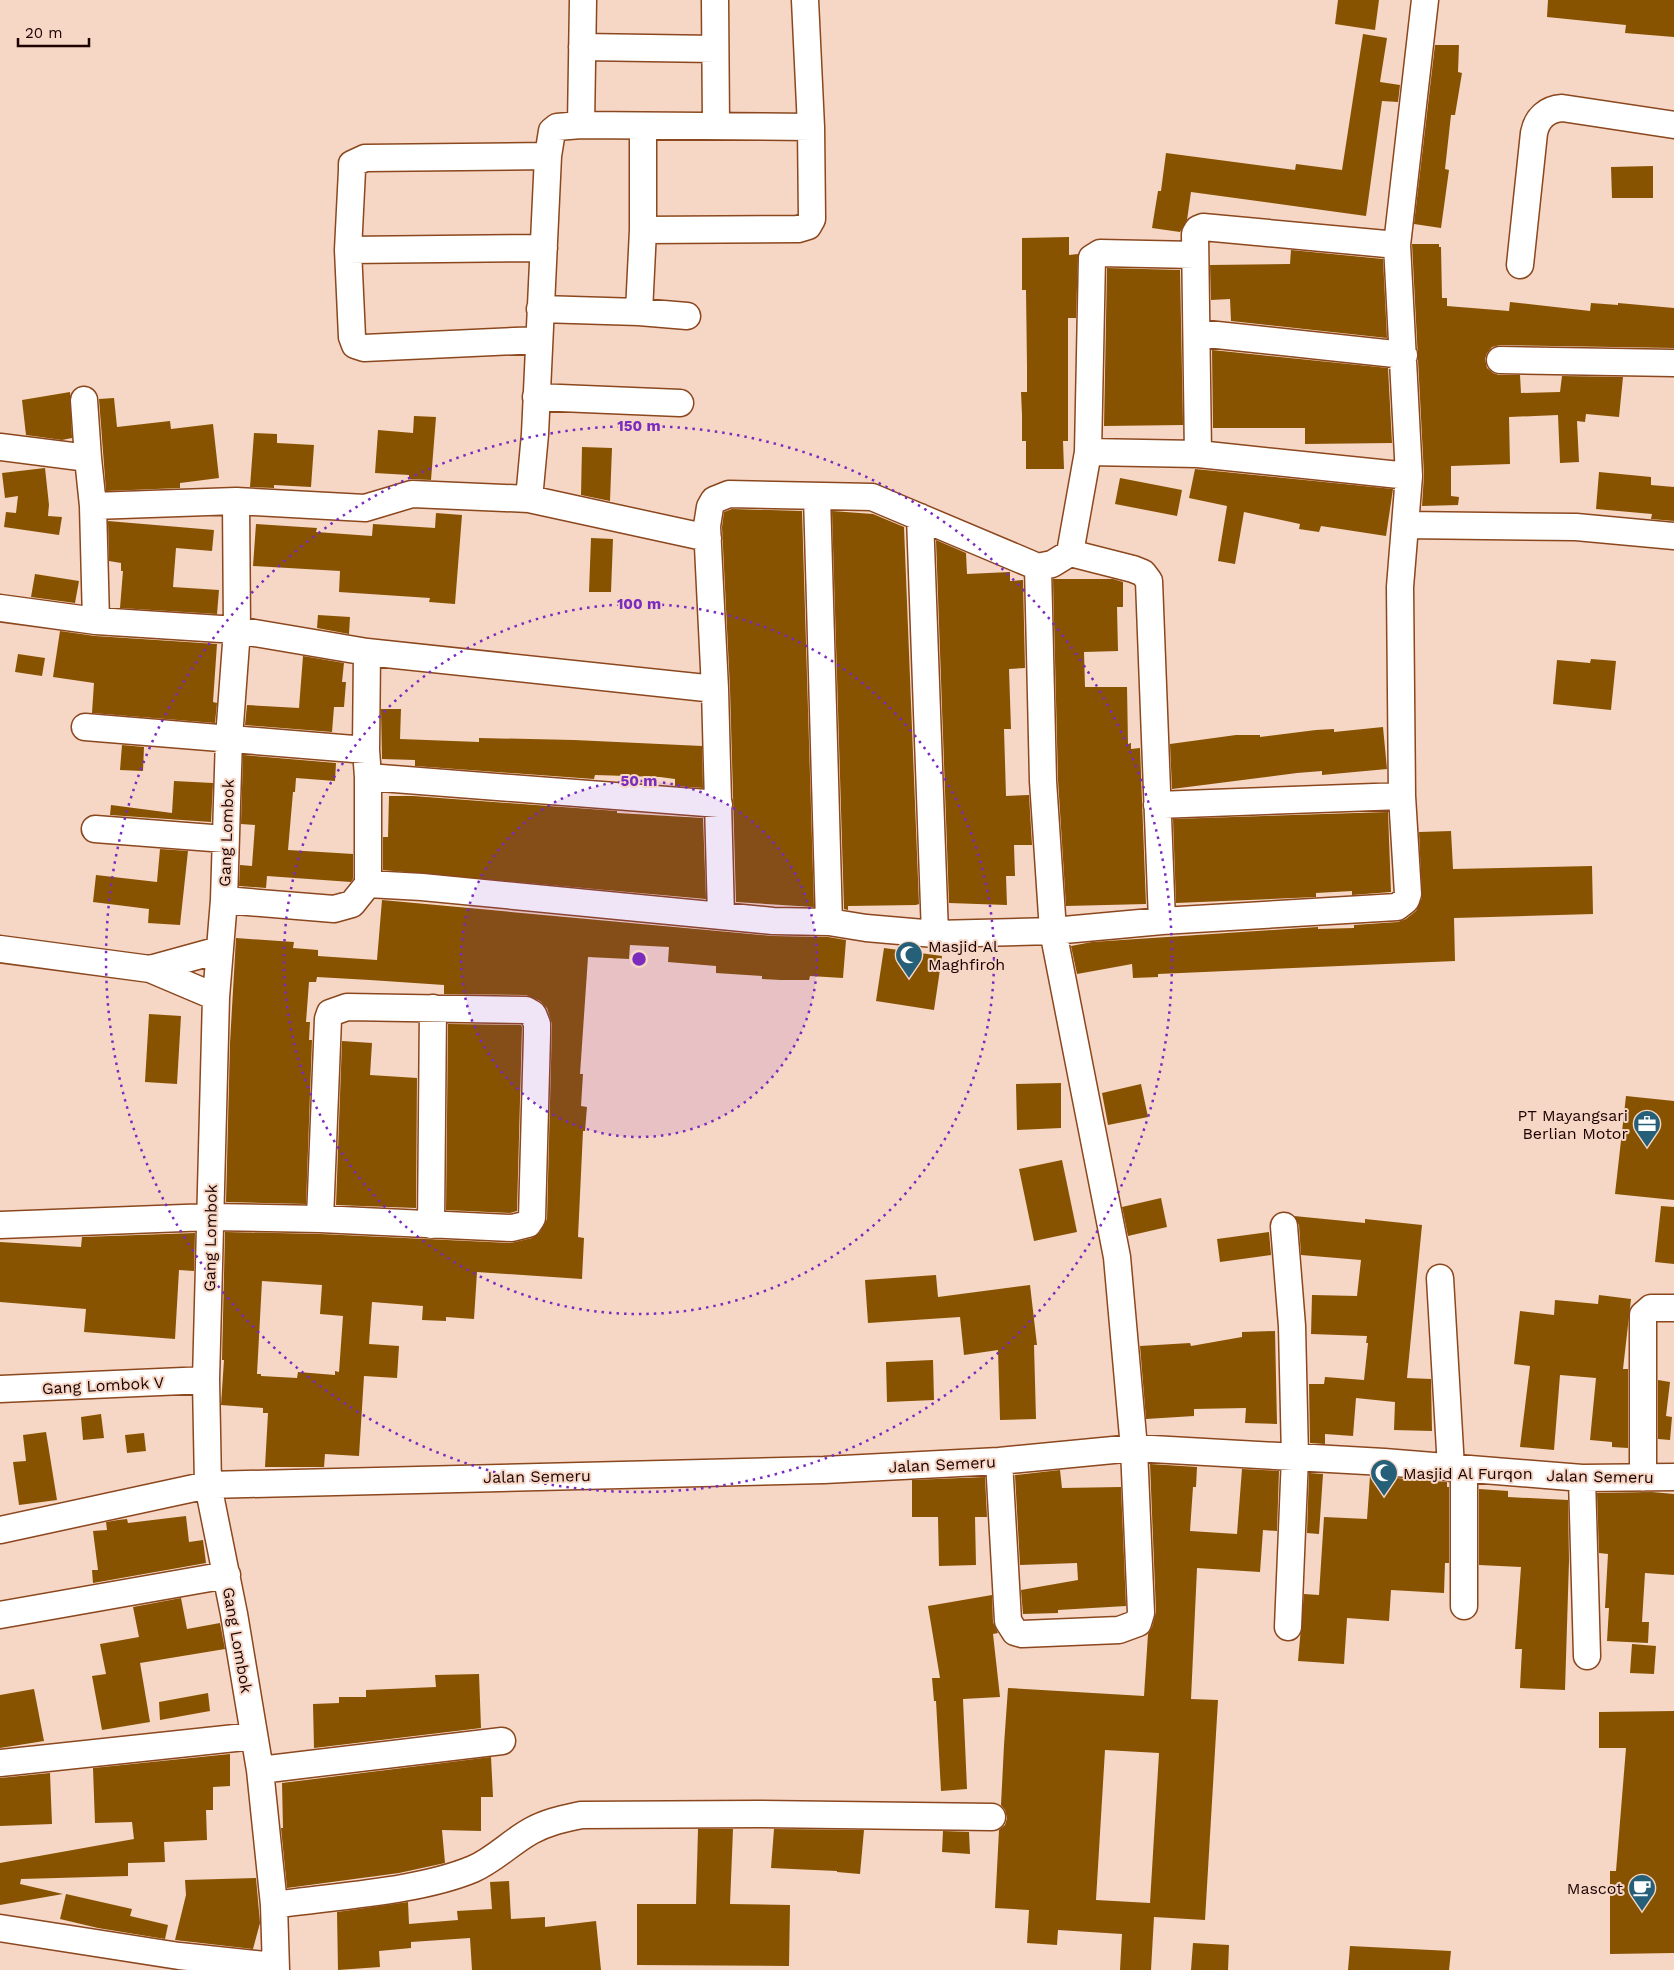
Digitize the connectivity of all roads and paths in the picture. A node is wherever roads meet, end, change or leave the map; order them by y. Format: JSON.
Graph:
{"nodes":[{"id":1,"x":583,"y":0,"type":"edge"},
{"id":2,"x":715,"y":0,"type":"edge"},
{"id":3,"x":805,"y":0,"type":"edge"},
{"id":4,"x":1425,"y":0,"type":"edge"},
{"id":5,"x":582,"y":47,"type":"junction"},
{"id":6,"x":716,"y":49,"type":"junction"},
{"id":7,"x":581,"y":125,"type":"junction"},
{"id":8,"x":716,"y":125,"type":"junction"},
{"id":9,"x":1674,"y":125,"type":"edge"},
{"id":10,"x":643,"y":126,"type":"junction"},
{"id":11,"x":811,"y":127,"type":"junction"},
{"id":12,"x":548,"y":156,"type":"junction"},
{"id":13,"x":643,"y":230,"type":"junction"},
{"id":14,"x":1397,"y":245,"type":"junction"},
{"id":15,"x":544,"y":248,"type":"junction"},
{"id":16,"x":348,"y":250,"type":"junction"},
{"id":17,"x":1195,"y":255,"type":"junction"},
{"id":18,"x":1520,"y":266,"type":"dead end"},
{"id":19,"x":540,"y":309,"type":"junction"},
{"id":20,"x":639,"y":312,"type":"junction"},
{"id":21,"x":687,"y":316,"type":"dead end"},
{"id":22,"x":1198,"y":333,"type":"junction"},
{"id":23,"x":538,"y":340,"type":"junction"},
{"id":24,"x":1404,"y":354,"type":"junction"},
{"id":25,"x":1500,"y":360,"type":"dead end"},
{"id":26,"x":1674,"y":363,"type":"edge"},
{"id":27,"x":84,"y":400,"type":"dead end"},
{"id":28,"x":680,"y":403,"type":"dead end"},
{"id":29,"x":535,"y":415,"type":"junction"},
{"id":30,"x":0,"y":447,"type":"edge"},
{"id":31,"x":1088,"y":452,"type":"junction"},
{"id":32,"x":1198,"y":454,"type":"junction"},
{"id":33,"x":88,"y":458,"type":"junction"},
{"id":34,"x":1409,"y":476,"type":"junction"},
{"id":35,"x":817,"y":496,"type":"junction"},
{"id":36,"x":529,"y":499,"type":"junction"},
{"id":37,"x":236,"y":500,"type":"junction"},
{"id":38,"x":93,"y":506,"type":"junction"},
{"id":39,"x":920,"y":517,"type":"junction"},
{"id":40,"x":1406,"y":525,"type":"junction"},
{"id":41,"x":1674,"y":536,"type":"edge"},
{"id":42,"x":708,"y":538,"type":"junction"},
{"id":43,"x":1070,"y":553,"type":"junction"},
{"id":44,"x":1038,"y":566,"type":"junction"},
{"id":45,"x":0,"y":608,"type":"edge"},
{"id":46,"x":96,"y":621,"type":"junction"},
{"id":47,"x":237,"y":630,"type":"junction"},
{"id":48,"x":367,"y":652,"type":"junction"},
{"id":49,"x":715,"y":688,"type":"junction"},
{"id":50,"x":85,"y":727,"type":"dead end"},
{"id":51,"x":229,"y":738,"type":"junction"},
{"id":52,"x":366,"y":750,"type":"junction"},
{"id":53,"x":368,"y":777,"type":"junction"},
{"id":54,"x":1402,"y":796,"type":"junction"},
{"id":55,"x":719,"y":804,"type":"junction"},
{"id":56,"x":1157,"y":804,"type":"junction"},
{"id":57,"x":95,"y":829,"type":"dead end"},
{"id":58,"x":225,"y":839,"type":"junction"},
{"id":59,"x":368,"y":884,"type":"junction"},
{"id":60,"x":224,"y":900,"type":"junction"},
{"id":61,"x":721,"y":916,"type":"junction"},
{"id":62,"x":1162,"y":920,"type":"junction"},
{"id":63,"x":829,"y":922,"type":"junction"},
{"id":64,"x":1053,"y":931,"type":"junction"},
{"id":65,"x":935,"y":934,"type":"junction"},
{"id":66,"x":0,"y":949,"type":"edge"},
{"id":67,"x":219,"y":950,"type":"junction"},
{"id":68,"x":150,"y":969,"type":"junction"},
{"id":69,"x":216,"y":997,"type":"junction"},
{"id":70,"x":433,"y":1008,"type":"junction"},
{"id":71,"x":210,"y":1217,"type":"junction"},
{"id":72,"x":320,"y":1219,"type":"junction"},
{"id":73,"x":0,"y":1225,"type":"edge"},
{"id":74,"x":431,"y":1225,"type":"junction"},
{"id":75,"x":1284,"y":1226,"type":"dead end"},
{"id":76,"x":1440,"y":1278,"type":"dead end"},
{"id":77,"x":1674,"y":1308,"type":"edge"},
{"id":78,"x":206,"y":1380,"type":"junction"},
{"id":79,"x":0,"y":1390,"type":"edge"},
{"id":80,"x":1134,"y":1448,"type":"junction"},
{"id":81,"x":1295,"y":1457,"type":"junction"},
{"id":82,"x":999,"y":1461,"type":"junction"},
{"id":83,"x":1457,"y":1469,"type":"junction"},
{"id":84,"x":1674,"y":1477,"type":"edge"},
{"id":85,"x":1582,"y":1478,"type":"junction"},
{"id":86,"x":1643,"y":1478,"type":"junction"},
{"id":87,"x":208,"y":1486,"type":"junction"},
{"id":88,"x":0,"y":1530,"type":"edge"},
{"id":89,"x":227,"y":1575,"type":"junction"},
{"id":90,"x":1464,"y":1606,"type":"dead end"},
{"id":91,"x":0,"y":1614,"type":"edge"},
{"id":92,"x":1288,"y":1627,"type":"dead end"},
{"id":93,"x":1587,"y":1656,"type":"dead end"},
{"id":94,"x":254,"y":1736,"type":"junction"},
{"id":95,"x":502,"y":1741,"type":"dead end"},
{"id":96,"x":0,"y":1763,"type":"edge"},
{"id":97,"x":260,"y":1770,"type":"junction"},
{"id":98,"x":992,"y":1817,"type":"dead end"},
{"id":99,"x":274,"y":1905,"type":"junction"},
{"id":100,"x":0,"y":1928,"type":"edge"},
{"id":101,"x":275,"y":1968,"type":"edge"}],
"edges":[{"from":1,"to":5,"type":"street"},
{"from":2,"to":6,"type":"street"},
{"from":3,"to":11,"type":"street"},
{"from":4,"to":14,"type":"street"},
{"from":5,"to":6,"type":"street"},
{"from":5,"to":7,"type":"street"},
{"from":6,"to":8,"type":"street"},
{"from":7,"to":10,"type":"street"},
{"from":7,"to":12,"type":"street"},
{"from":8,"to":10,"type":"street"},
{"from":8,"to":11,"type":"street"},
{"from":9,"to":18,"type":"street"},
{"from":10,"to":13,"type":"street"},
{"from":11,"to":13,"type":"street"},
{"from":12,"to":15,"type":"street"},
{"from":12,"to":16,"type":"street"},
{"from":13,"to":20,"type":"street"},
{"from":14,"to":17,"type":"street"},
{"from":14,"to":24,"type":"street"},
{"from":15,"to":16,"type":"street"},
{"from":15,"to":19,"type":"street"},
{"from":16,"to":23,"type":"street"},
{"from":17,"to":22,"type":"street"},
{"from":17,"to":31,"type":"street"},
{"from":19,"to":20,"type":"street"},
{"from":19,"to":23,"type":"street"},
{"from":20,"to":21,"type":"street"},
{"from":22,"to":24,"type":"street"},
{"from":22,"to":32,"type":"street"},
{"from":23,"to":29,"type":"street"},
{"from":24,"to":34,"type":"street"},
{"from":25,"to":26,"type":"street"},
{"from":27,"to":33,"type":"street"},
{"from":28,"to":29,"type":"street"},
{"from":29,"to":36,"type":"street"},
{"from":30,"to":33,"type":"street"},
{"from":31,"to":32,"type":"street"},
{"from":31,"to":43,"type":"street"},
{"from":32,"to":34,"type":"street"},
{"from":33,"to":38,"type":"street"},
{"from":34,"to":40,"type":"street"},
{"from":35,"to":39,"type":"street"},
{"from":35,"to":42,"type":"street"},
{"from":35,"to":63,"type":"street"},
{"from":36,"to":37,"type":"street"},
{"from":36,"to":42,"type":"street"},
{"from":37,"to":38,"type":"street"},
{"from":37,"to":47,"type":"street","name":"Gang Lombok"},
{"from":38,"to":46,"type":"street"},
{"from":39,"to":44,"type":"street"},
{"from":39,"to":65,"type":"street"},
{"from":40,"to":41,"type":"street"},
{"from":40,"to":54,"type":"street"},
{"from":42,"to":49,"type":"street"},
{"from":43,"to":44,"type":"street"},
{"from":43,"to":56,"type":"street"},
{"from":44,"to":64,"type":"street"},
{"from":45,"to":46,"type":"street"},
{"from":46,"to":47,"type":"street"},
{"from":47,"to":48,"type":"street"},
{"from":47,"to":51,"type":"street","name":"Gang Lombok"},
{"from":48,"to":49,"type":"street"},
{"from":48,"to":52,"type":"street"},
{"from":49,"to":55,"type":"street"},
{"from":50,"to":51,"type":"street"},
{"from":51,"to":52,"type":"street"},
{"from":51,"to":58,"type":"street","name":"Gang Lombok"},
{"from":52,"to":53,"type":"street"},
{"from":53,"to":55,"type":"street"},
{"from":53,"to":59,"type":"street"},
{"from":54,"to":56,"type":"street"},
{"from":54,"to":62,"type":"street"},
{"from":55,"to":61,"type":"street"},
{"from":56,"to":62,"type":"street"},
{"from":57,"to":58,"type":"street"},
{"from":58,"to":60,"type":"street","name":"Gang Lombok"},
{"from":59,"to":60,"type":"street"},
{"from":59,"to":61,"type":"street"},
{"from":60,"to":67,"type":"street","name":"Gang Lombok"},
{"from":61,"to":63,"type":"street"},
{"from":62,"to":64,"type":"street"},
{"from":63,"to":65,"type":"street"},
{"from":64,"to":65,"type":"street"},
{"from":64,"to":80,"type":"street"},
{"from":66,"to":68,"type":"street"},
{"from":67,"to":68,"type":"street"},
{"from":67,"to":69,"type":"street","name":"Gang Lombok"},
{"from":68,"to":69,"type":"street"},
{"from":69,"to":71,"type":"street","name":"Gang Lombok"},
{"from":70,"to":72,"type":"street"},
{"from":70,"to":74,"type":"street"},
{"from":70,"to":74,"type":"street"},
{"from":71,"to":72,"type":"street"},
{"from":71,"to":73,"type":"street"},
{"from":71,"to":78,"type":"street","name":"Gang Lombok"},
{"from":72,"to":74,"type":"street"},
{"from":75,"to":81,"type":"street"},
{"from":76,"to":83,"type":"street"},
{"from":77,"to":86,"type":"street"},
{"from":78,"to":79,"type":"street","name":"Gang Lombok V"},
{"from":78,"to":87,"type":"street","name":"Gang Lombok"},
{"from":80,"to":81,"type":"street","name":"Jalan Semeru"},
{"from":80,"to":82,"type":"street","name":"Jalan Semeru"},
{"from":80,"to":82,"type":"street"},
{"from":81,"to":83,"type":"street","name":"Jalan Semeru"},
{"from":81,"to":92,"type":"street"},
{"from":82,"to":87,"type":"street","name":"Jalan Semeru"},
{"from":83,"to":85,"type":"street","name":"Jalan Semeru"},
{"from":83,"to":90,"type":"street"},
{"from":84,"to":86,"type":"street","name":"Jalan Semeru"},
{"from":85,"to":86,"type":"street","name":"Jalan Semeru"},
{"from":85,"to":93,"type":"street"},
{"from":87,"to":88,"type":"street","name":"Jalan Semeru"},
{"from":87,"to":89,"type":"street","name":"Gang Lombok"},
{"from":89,"to":91,"type":"street"},
{"from":89,"to":94,"type":"street","name":"Gang Lombok"},
{"from":94,"to":96,"type":"street"},
{"from":94,"to":97,"type":"street","name":"Gang Lombok"},
{"from":95,"to":97,"type":"street"},
{"from":97,"to":99,"type":"street","name":"Gang Lombok"},
{"from":98,"to":99,"type":"street"},
{"from":99,"to":101,"type":"street","name":"Gang Lombok"},
{"from":100,"to":101,"type":"street"}]}
